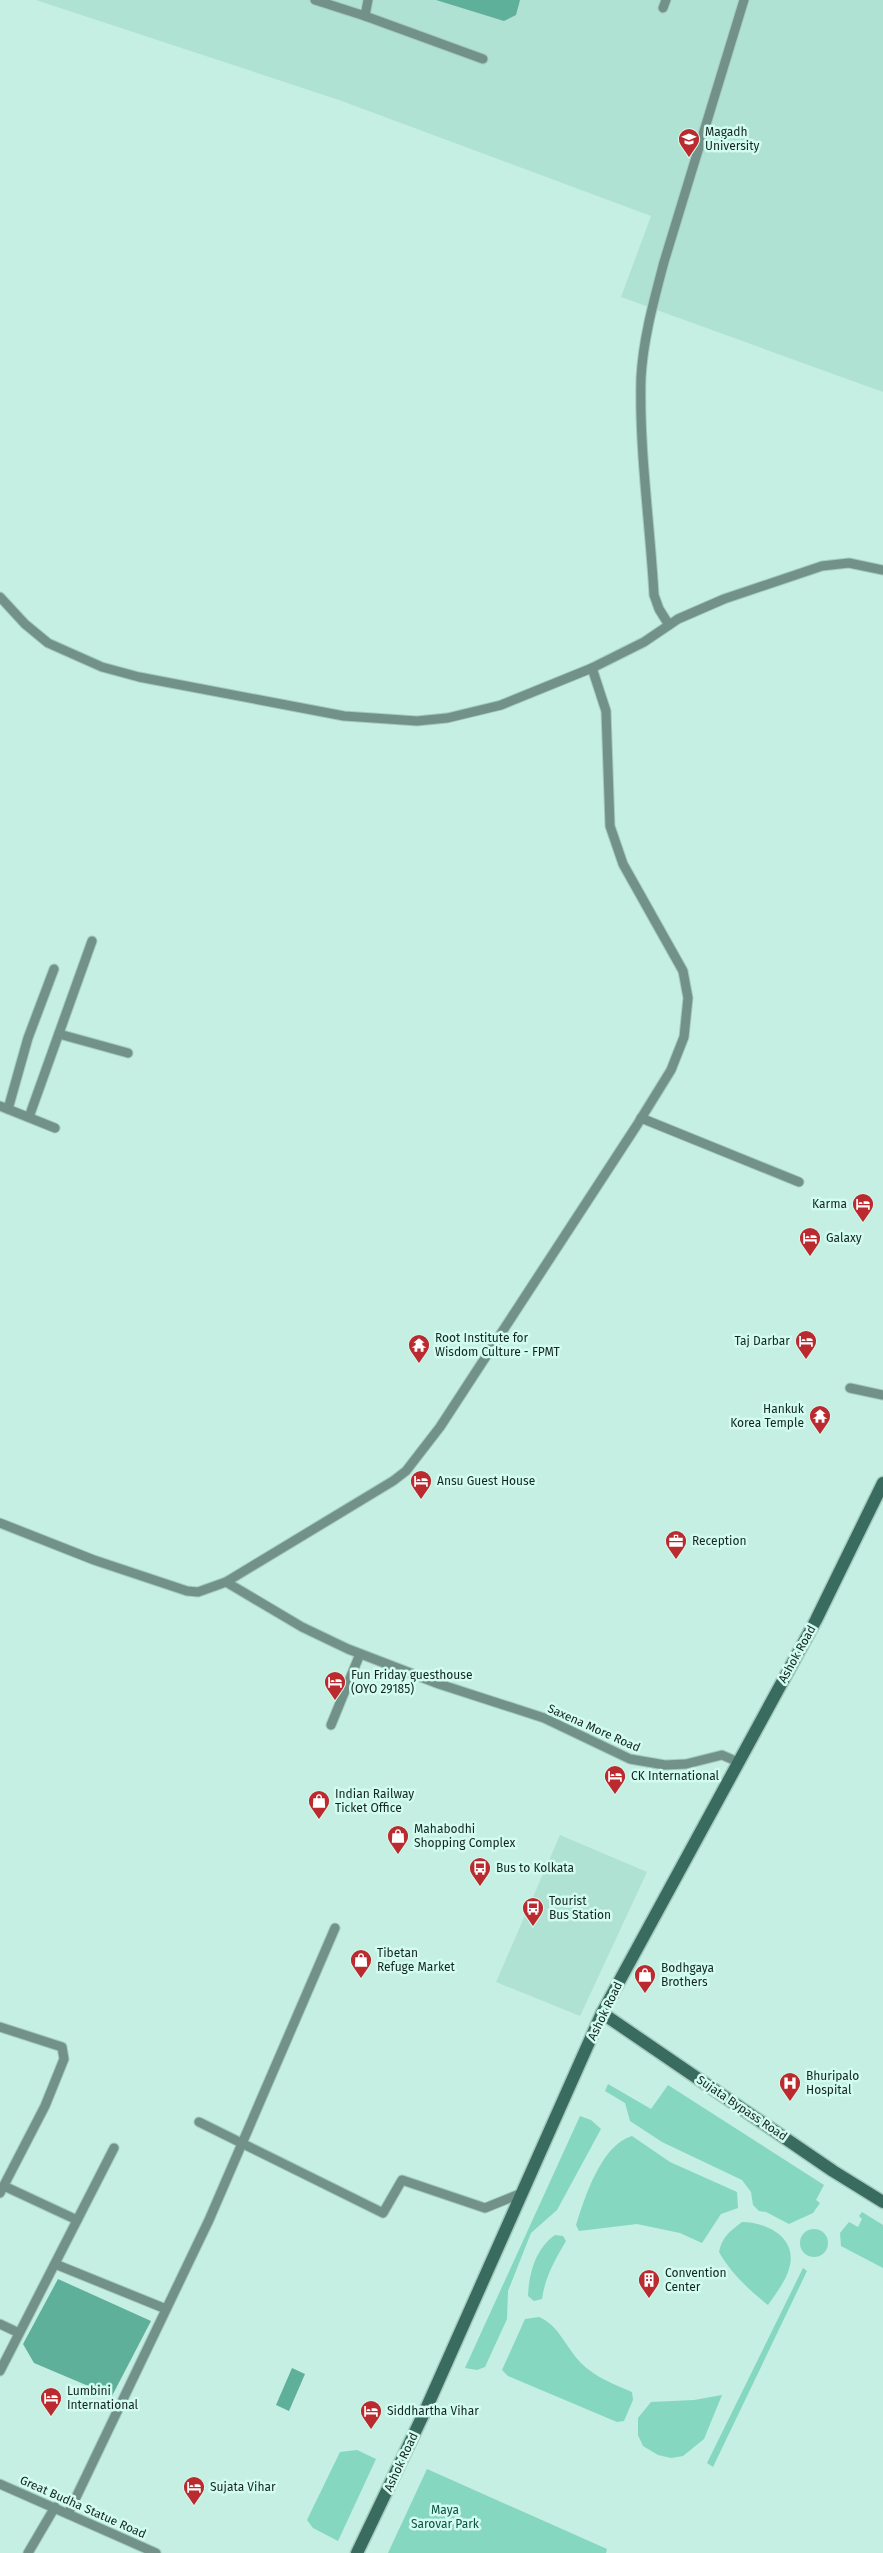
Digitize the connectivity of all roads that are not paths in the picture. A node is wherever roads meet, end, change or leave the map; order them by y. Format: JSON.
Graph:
{"nodes":[{"id":1,"x":315,"y":0,"type":"edge"},
{"id":2,"x":368,"y":0,"type":"edge"},
{"id":3,"x":744,"y":0,"type":"edge"},
{"id":4,"x":365,"y":16,"type":"junction"},
{"id":5,"x":483,"y":60,"type":"dead end"},
{"id":6,"x":883,"y":570,"type":"edge"},
{"id":7,"x":0,"y":597,"type":"edge"},
{"id":8,"x":668,"y":625,"type":"junction"},
{"id":9,"x":592,"y":668,"type":"junction"},
{"id":10,"x":92,"y":941,"type":"dead end"},
{"id":11,"x":54,"y":969,"type":"dead end"},
{"id":12,"x":59,"y":1034,"type":"junction"},
{"id":13,"x":128,"y":1053,"type":"dead end"},
{"id":14,"x":4,"y":1107,"type":"edge"},
{"id":15,"x":29,"y":1117,"type":"junction"},
{"id":16,"x":641,"y":1118,"type":"junction"},
{"id":17,"x":55,"y":1128,"type":"dead end"},
{"id":18,"x":799,"y":1182,"type":"dead end"},
{"id":19,"x":850,"y":1388,"type":"dead end"},
{"id":20,"x":883,"y":1395,"type":"edge"},
{"id":21,"x":883,"y":1483,"type":"edge"},
{"id":22,"x":0,"y":1523,"type":"edge"},
{"id":23,"x":226,"y":1582,"type":"junction"},
{"id":24,"x":360,"y":1654,"type":"junction"},
{"id":25,"x":331,"y":1725,"type":"dead end"},
{"id":26,"x":738,"y":1762,"type":"junction"},
{"id":27,"x":334,"y":1928,"type":"dead end"},
{"id":28,"x":602,"y":2013,"type":"junction"},
{"id":29,"x":0,"y":2027,"type":"edge"},
{"id":30,"x":199,"y":2122,"type":"dead end"},
{"id":31,"x":242,"y":2144,"type":"junction"},
{"id":32,"x":114,"y":2148,"type":"dead end"},
{"id":33,"x":2,"y":2190,"type":"edge"},
{"id":34,"x":522,"y":2193,"type":"junction"},
{"id":35,"x":883,"y":2202,"type":"edge"},
{"id":36,"x":77,"y":2220,"type":"junction"},
{"id":37,"x":55,"y":2264,"type":"junction"},
{"id":38,"x":166,"y":2309,"type":"junction"},
{"id":39,"x":0,"y":2324,"type":"edge"},
{"id":40,"x":20,"y":2333,"type":"junction"},
{"id":41,"x":0,"y":2371,"type":"edge"},
{"id":42,"x":0,"y":2484,"type":"edge"},
{"id":43,"x":55,"y":2507,"type":"junction"},
{"id":44,"x":68,"y":2514,"type":"junction"},
{"id":45,"x":28,"y":2553,"type":"edge"},
{"id":46,"x":156,"y":2553,"type":"edge"},
{"id":47,"x":357,"y":2553,"type":"edge"}],
"edges":[{"from":1,"to":4,"type":"street"},
{"from":2,"to":4,"type":"street"},
{"from":3,"to":8,"type":"street"},
{"from":4,"to":5,"type":"street"},
{"from":6,"to":8,"type":"street"},
{"from":7,"to":9,"type":"street"},
{"from":8,"to":9,"type":"street"},
{"from":9,"to":16,"type":"street"},
{"from":10,"to":12,"type":"street"},
{"from":11,"to":14,"type":"street"},
{"from":12,"to":13,"type":"street"},
{"from":12,"to":15,"type":"street"},
{"from":14,"to":15,"type":"street"},
{"from":15,"to":17,"type":"street"},
{"from":16,"to":18,"type":"street"},
{"from":16,"to":23,"type":"street"},
{"from":19,"to":20,"type":"street"},
{"from":21,"to":26,"type":"street","name":"Ashok Road"},
{"from":22,"to":23,"type":"street"},
{"from":23,"to":24,"type":"street","name":"Saxena More Road"},
{"from":24,"to":25,"type":"street"},
{"from":24,"to":26,"type":"street","name":"Saxena More Road"},
{"from":26,"to":28,"type":"street","name":"Ashok Road"},
{"from":27,"to":31,"type":"street"},
{"from":28,"to":34,"type":"street","name":"Ashok Road"},
{"from":28,"to":35,"type":"street","name":"Sujata Bypass Road"},
{"from":29,"to":33,"type":"street"},
{"from":30,"to":31,"type":"street"},
{"from":31,"to":34,"type":"street"},
{"from":31,"to":38,"type":"street"},
{"from":32,"to":36,"type":"street"},
{"from":33,"to":36,"type":"street"},
{"from":34,"to":47,"type":"street","name":"Ashok Road"},
{"from":36,"to":37,"type":"street"},
{"from":37,"to":38,"type":"street"},
{"from":37,"to":40,"type":"street"},
{"from":38,"to":44,"type":"street"},
{"from":39,"to":40,"type":"street"},
{"from":40,"to":41,"type":"street"},
{"from":42,"to":43,"type":"street","name":"Great Budha Statue Road"},
{"from":43,"to":44,"type":"street","name":"Great Budha Statue Road"},
{"from":43,"to":45,"type":"street"},
{"from":44,"to":46,"type":"street","name":"Great Budha Statue Road"}]}
